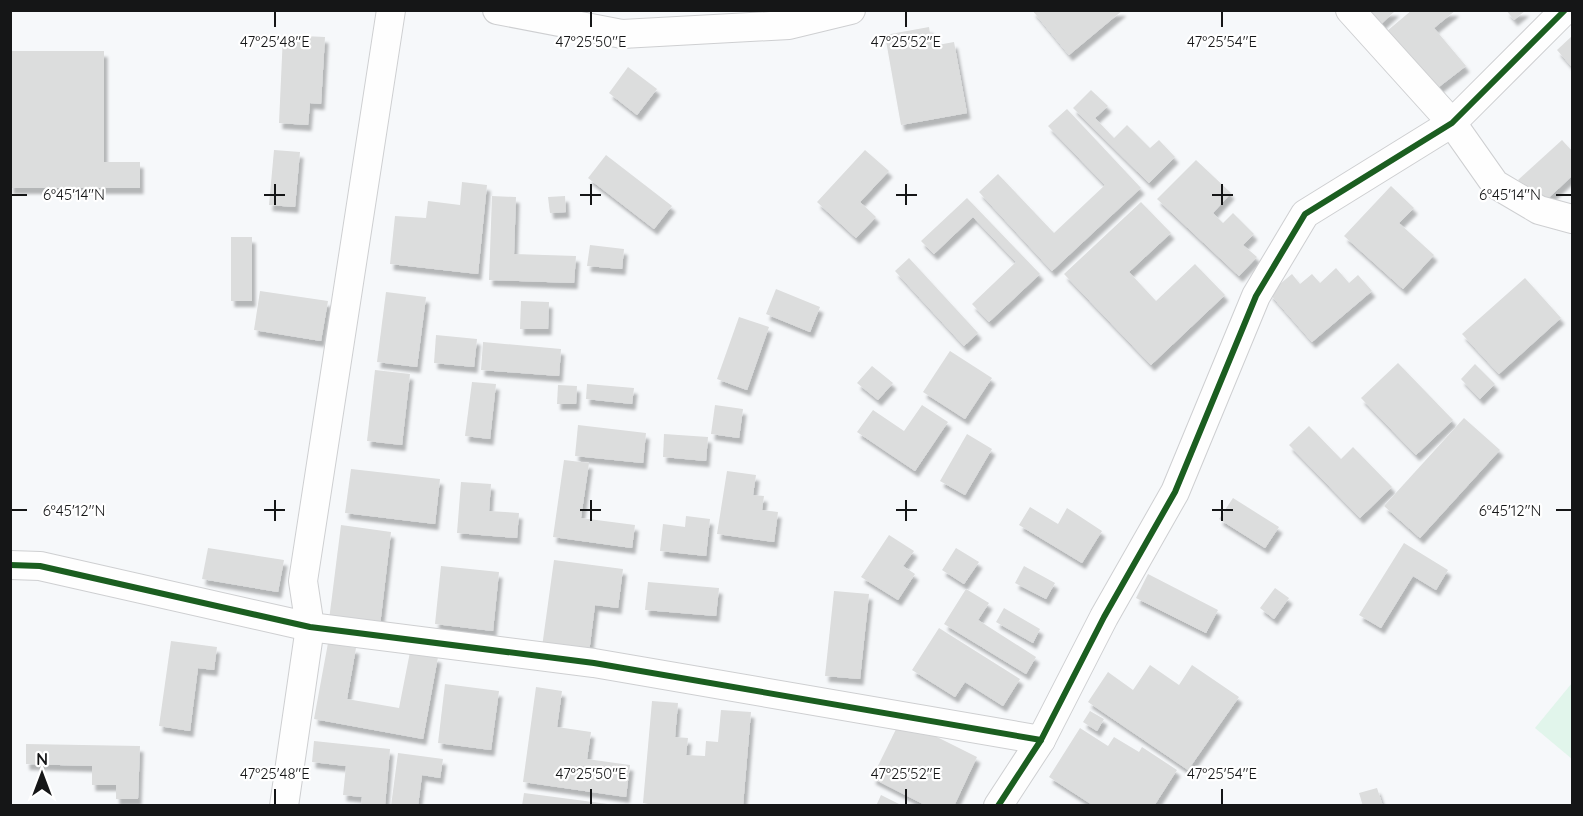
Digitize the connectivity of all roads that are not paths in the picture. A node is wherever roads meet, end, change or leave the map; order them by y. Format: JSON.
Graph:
{"nodes":[{"id":1,"x":391,"y":10,"type":"edge"},
{"id":2,"x":497,"y":10,"type":"edge"},
{"id":3,"x":851,"y":10,"type":"edge"},
{"id":4,"x":1350,"y":10,"type":"edge"},
{"id":5,"x":1565,"y":10,"type":"edge"},
{"id":6,"x":1452,"y":123,"type":"junction"},
{"id":7,"x":1572,"y":219,"type":"edge"},
{"id":8,"x":10,"y":565,"type":"edge"},
{"id":9,"x":310,"y":627,"type":"junction"},
{"id":10,"x":1041,"y":740,"type":"junction"},
{"id":11,"x":284,"y":806,"type":"edge"},
{"id":12,"x":998,"y":806,"type":"edge"}],
"edges":[{"from":1,"to":9,"type":"street"},
{"from":2,"to":3,"type":"street"},
{"from":4,"to":6,"type":"street"},
{"from":5,"to":6,"type":"street"},
{"from":6,"to":7,"type":"street"},
{"from":6,"to":10,"type":"street"},
{"from":8,"to":9,"type":"street"},
{"from":9,"to":10,"type":"street"},
{"from":9,"to":11,"type":"street"},
{"from":10,"to":12,"type":"street"}]}
